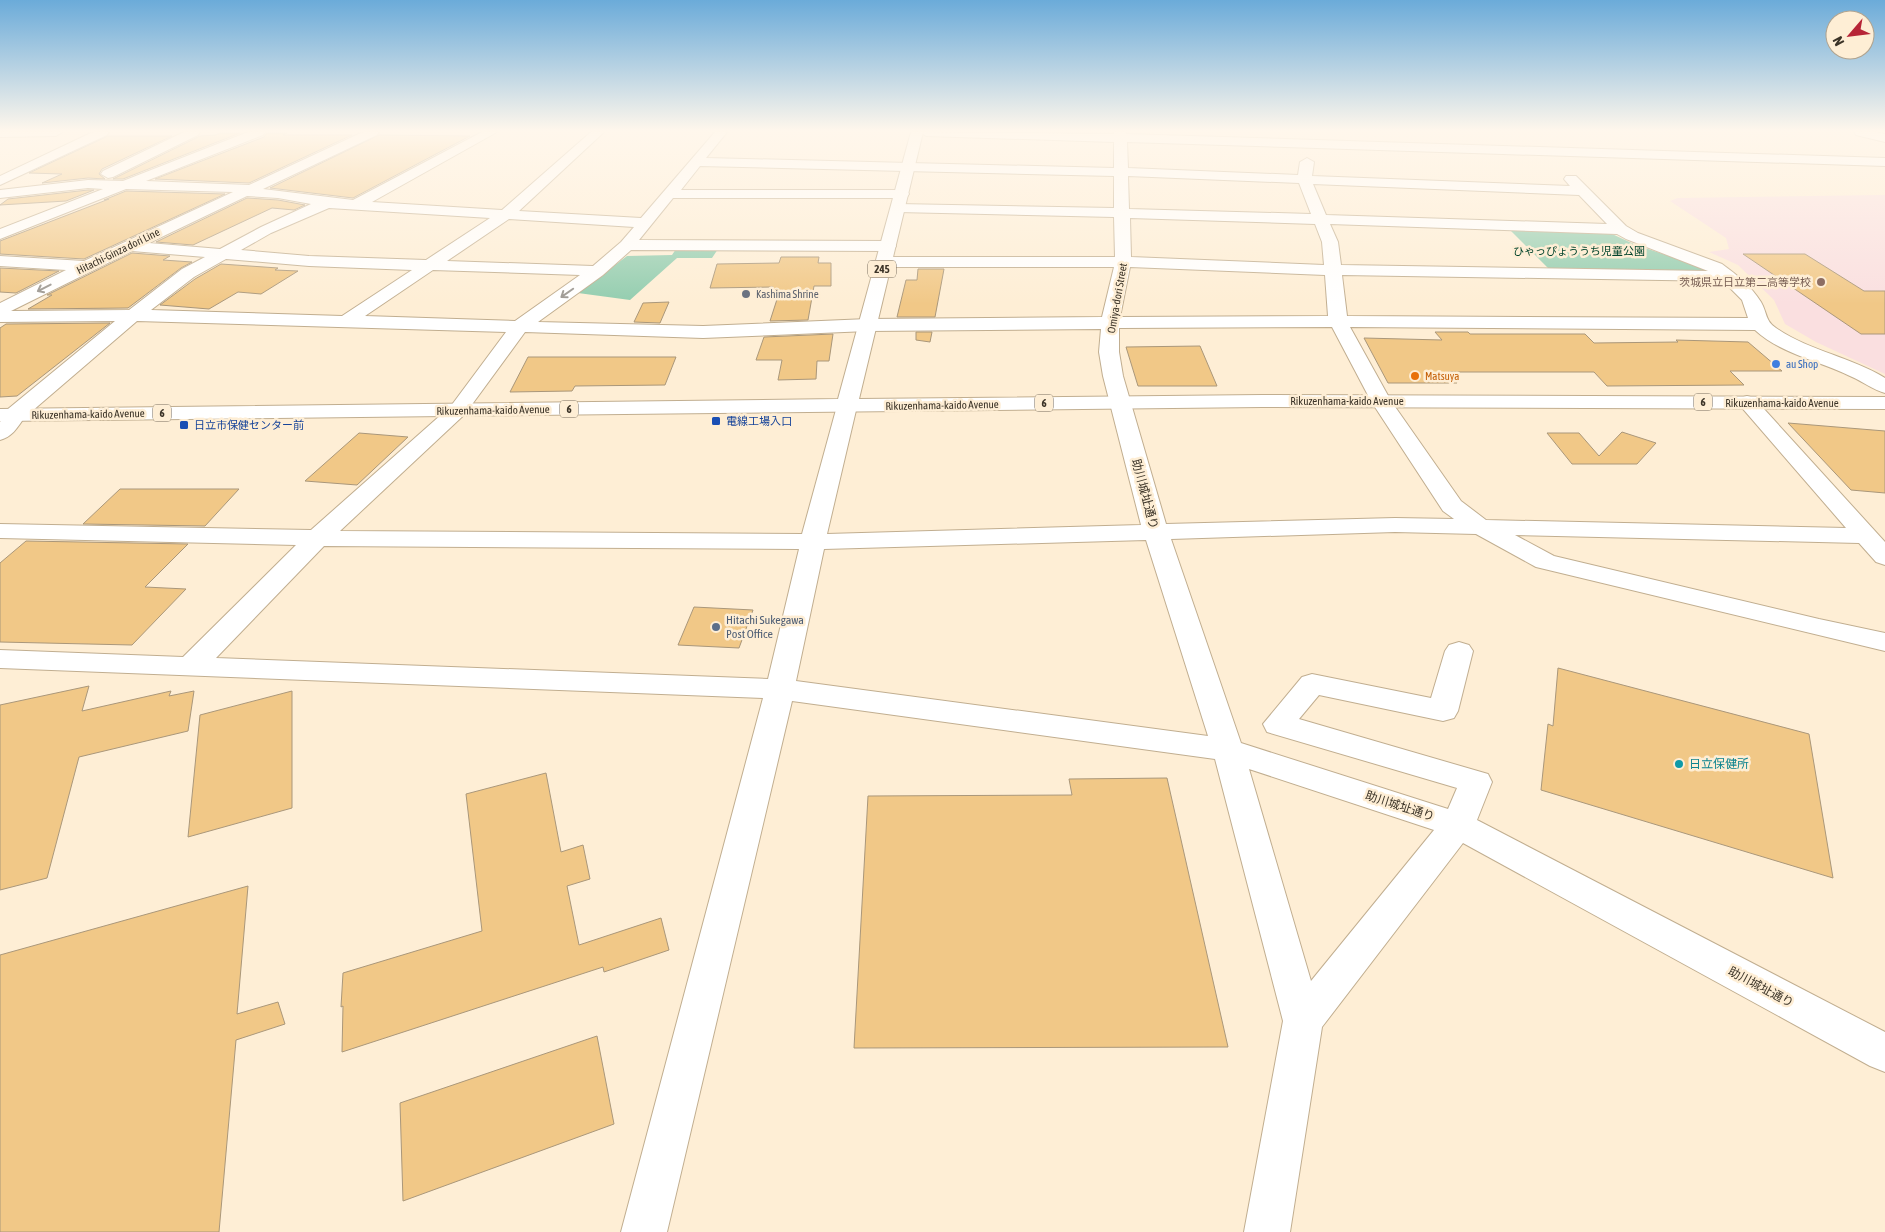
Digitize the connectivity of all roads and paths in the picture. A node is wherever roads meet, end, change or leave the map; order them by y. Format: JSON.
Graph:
{"nodes":[{"id":1,"x":40,"y":189,"type":"edge"},
{"id":2,"x":78,"y":189,"type":"edge"},
{"id":3,"x":113,"y":189,"type":"edge"},
{"id":4,"x":230,"y":189,"type":"edge"},
{"id":5,"x":384,"y":189,"type":"edge"},
{"id":6,"x":533,"y":189,"type":"edge"},
{"id":7,"x":674,"y":189,"type":"edge"},
{"id":8,"x":903,"y":189,"type":"edge"},
{"id":9,"x":1123,"y":189,"type":"edge"},
{"id":10,"x":1308,"y":189,"type":"edge"},
{"id":11,"x":1549,"y":189,"type":"edge"},
{"id":12,"x":246,"y":190,"type":"junction"},
{"id":13,"x":1584,"y":191,"type":"joint"},
{"id":14,"x":0,"y":194,"type":"edge"},
{"id":15,"x":670,"y":194,"type":"junction"},
{"id":16,"x":900,"y":201,"type":"junction"},
{"id":17,"x":327,"y":203,"type":"junction"},
{"id":18,"x":355,"y":205,"type":"junction"},
{"id":19,"x":1123,"y":213,"type":"junction"},
{"id":20,"x":506,"y":214,"type":"junction"},
{"id":21,"x":1321,"y":219,"type":"junction"},
{"id":22,"x":0,"y":223,"type":"edge"},
{"id":23,"x":645,"y":223,"type":"junction"},
{"id":24,"x":1621,"y":230,"type":"junction"},
{"id":25,"x":0,"y":234,"type":"edge"},
{"id":26,"x":627,"y":245,"type":"junction"},
{"id":27,"x":129,"y":246,"type":"junction"},
{"id":28,"x":219,"y":254,"type":"junction"},
{"id":29,"x":886,"y":254,"type":"junction"},
{"id":30,"x":0,"y":262,"type":"edge"},
{"id":31,"x":1124,"y":262,"type":"junction"},
{"id":32,"x":87,"y":266,"type":"junction"},
{"id":33,"x":427,"y":266,"type":"junction"},
{"id":34,"x":1332,"y":270,"type":"junction"},
{"id":35,"x":597,"y":271,"type":"junction"},
{"id":36,"x":1728,"y":276,"type":"junction"},
{"id":37,"x":0,"y":310,"type":"edge"},
{"id":38,"x":134,"y":315,"type":"junction"},
{"id":39,"x":0,"y":317,"type":"edge"},
{"id":40,"x":345,"y":322,"type":"junction"},
{"id":41,"x":1338,"y":322,"type":"junction"},
{"id":42,"x":1110,"y":323,"type":"junction"},
{"id":43,"x":1758,"y":324,"type":"junction"},
{"id":44,"x":521,"y":325,"type":"junction"},
{"id":45,"x":868,"y":325,"type":"junction"},
{"id":46,"x":1885,"y":387,"type":"edge"},
{"id":47,"x":1380,"y":401,"type":"junction"},
{"id":48,"x":1120,"y":402,"type":"junction"},
{"id":49,"x":1747,"y":402,"type":"junction"},
{"id":50,"x":1885,"y":403,"type":"edge"},
{"id":51,"x":847,"y":406,"type":"junction"},
{"id":52,"x":458,"y":410,"type":"junction"},
{"id":53,"x":8,"y":414,"type":"edge"},
{"id":54,"x":0,"y":433,"type":"edge"},
{"id":55,"x":1479,"y":526,"type":"junction"},
{"id":56,"x":0,"y":531,"type":"edge"},
{"id":57,"x":1156,"y":533,"type":"junction"},
{"id":58,"x":1865,"y":536,"type":"junction"},
{"id":59,"x":317,"y":538,"type":"junction"},
{"id":60,"x":813,"y":542,"type":"junction"},
{"id":61,"x":1885,"y":558,"type":"edge"},
{"id":62,"x":1885,"y":642,"type":"edge"},
{"id":63,"x":1459,"y":651,"type":"dead end"},
{"id":64,"x":0,"y":659,"type":"edge"},
{"id":65,"x":190,"y":667,"type":"junction"},
{"id":66,"x":780,"y":688,"type":"junction"},
{"id":67,"x":1228,"y":750,"type":"junction"},
{"id":68,"x":1458,"y":825,"type":"junction"},
{"id":69,"x":1303,"y":1021,"type":"junction"},
{"id":70,"x":1885,"y":1053,"type":"edge"},
{"id":71,"x":644,"y":1232,"type":"edge"},
{"id":72,"x":1267,"y":1232,"type":"edge"}],
"edges":[{"from":1,"to":14,"type":"main road"},
{"from":2,"to":22,"type":"main road"},
{"from":3,"to":25,"type":"main road"},
{"from":4,"to":12,"type":"main road"},
{"from":5,"to":18,"type":"main road"},
{"from":6,"to":20,"type":"main road"},
{"from":7,"to":15,"type":"main road"},
{"from":8,"to":16,"type":"main road","number":"245"},
{"from":9,"to":19,"type":"main road","name":"Omiya-dori Street"},
{"from":10,"to":21,"type":"main road"},
{"from":11,"to":13,"type":"main road"},
{"from":12,"to":17,"type":"main road"},
{"from":12,"to":27,"type":"main road","name":"Hitachi-Ginza dori Line"},
{"from":13,"to":24,"type":"main road"},
{"from":15,"to":16,"type":"main road"},
{"from":15,"to":23,"type":"main road"},
{"from":16,"to":19,"type":"main road"},
{"from":16,"to":29,"type":"main road","number":"245"},
{"from":17,"to":18,"type":"main road"},
{"from":17,"to":28,"type":"main road"},
{"from":18,"to":20,"type":"main road"},
{"from":19,"to":21,"type":"main road"},
{"from":19,"to":31,"type":"main road","name":"Omiya-dori Street"},
{"from":20,"to":23,"type":"main road"},
{"from":20,"to":33,"type":"main road"},
{"from":21,"to":24,"type":"main road"},
{"from":21,"to":34,"type":"main road"},
{"from":23,"to":26,"type":"main road"},
{"from":24,"to":36,"type":"main road"},
{"from":26,"to":29,"type":"main road"},
{"from":26,"to":35,"type":"main road"},
{"from":27,"to":28,"type":"main road"},
{"from":27,"to":32,"type":"main road","name":"Hitachi-Ginza dori Line"},
{"from":28,"to":33,"type":"main road"},
{"from":28,"to":38,"type":"main road"},
{"from":29,"to":31,"type":"main road"},
{"from":29,"to":45,"type":"main road","number":"245"},
{"from":30,"to":32,"type":"main road"},
{"from":31,"to":34,"type":"main road"},
{"from":31,"to":42,"type":"main road","name":"Omiya-dori Street"},
{"from":32,"to":37,"type":"main road","name":"Hitachi-Ginza dori Line","one_way":true},
{"from":33,"to":35,"type":"main road"},
{"from":33,"to":40,"type":"main road"},
{"from":34,"to":36,"type":"main road"},
{"from":34,"to":41,"type":"main road"},
{"from":35,"to":44,"type":"main road","one_way":true},
{"from":36,"to":43,"type":"main road"},
{"from":38,"to":39,"type":"main road"},
{"from":38,"to":40,"type":"main road"},
{"from":38,"to":53,"type":"main road"},
{"from":40,"to":44,"type":"main road"},
{"from":41,"to":42,"type":"main road"},
{"from":41,"to":43,"type":"main road"},
{"from":41,"to":47,"type":"main road"},
{"from":42,"to":45,"type":"main road"},
{"from":42,"to":48,"type":"main road","name":"Omiya-dori Street"},
{"from":43,"to":46,"type":"main road"},
{"from":44,"to":45,"type":"main road"},
{"from":44,"to":52,"type":"main road"},
{"from":45,"to":51,"type":"main road","number":"245"},
{"from":47,"to":48,"type":"main road","name":"Rikuzenhama-kaido Avenue","number":"6"},
{"from":47,"to":49,"type":"main road","name":"Rikuzenhama-kaido Avenue","number":"6"},
{"from":47,"to":55,"type":"main road"},
{"from":48,"to":51,"type":"main road","name":"Rikuzenhama-kaido Avenue","number":"6"},
{"from":48,"to":57,"type":"main road","name":"助川城址通り"},
{"from":49,"to":50,"type":"main road","name":"Rikuzenhama-kaido Avenue","number":"6"},
{"from":49,"to":58,"type":"main road"},
{"from":51,"to":52,"type":"main road","name":"Rikuzenhama-kaido Avenue","number":"6"},
{"from":51,"to":60,"type":"main road"},
{"from":52,"to":53,"type":"main road","name":"Rikuzenhama-kaido Avenue","number":"6"},
{"from":52,"to":59,"type":"main road"},
{"from":53,"to":54,"type":"main road"},
{"from":55,"to":57,"type":"main road"},
{"from":55,"to":58,"type":"main road"},
{"from":55,"to":62,"type":"main road"},
{"from":56,"to":59,"type":"main road"},
{"from":57,"to":60,"type":"main road"},
{"from":57,"to":67,"type":"main road","name":"助川城址通り"},
{"from":58,"to":61,"type":"main road"},
{"from":59,"to":60,"type":"main road"},
{"from":59,"to":65,"type":"main road"},
{"from":60,"to":66,"type":"main road"},
{"from":63,"to":68,"type":"main road"},
{"from":64,"to":65,"type":"main road"},
{"from":65,"to":66,"type":"main road"},
{"from":66,"to":67,"type":"main road"},
{"from":66,"to":71,"type":"main road"},
{"from":67,"to":68,"type":"main road","name":"助川城址通り"},
{"from":67,"to":69,"type":"main road"},
{"from":68,"to":69,"type":"main road"},
{"from":68,"to":70,"type":"main road","name":"助川城址通り"},
{"from":69,"to":72,"type":"main road"}]}
